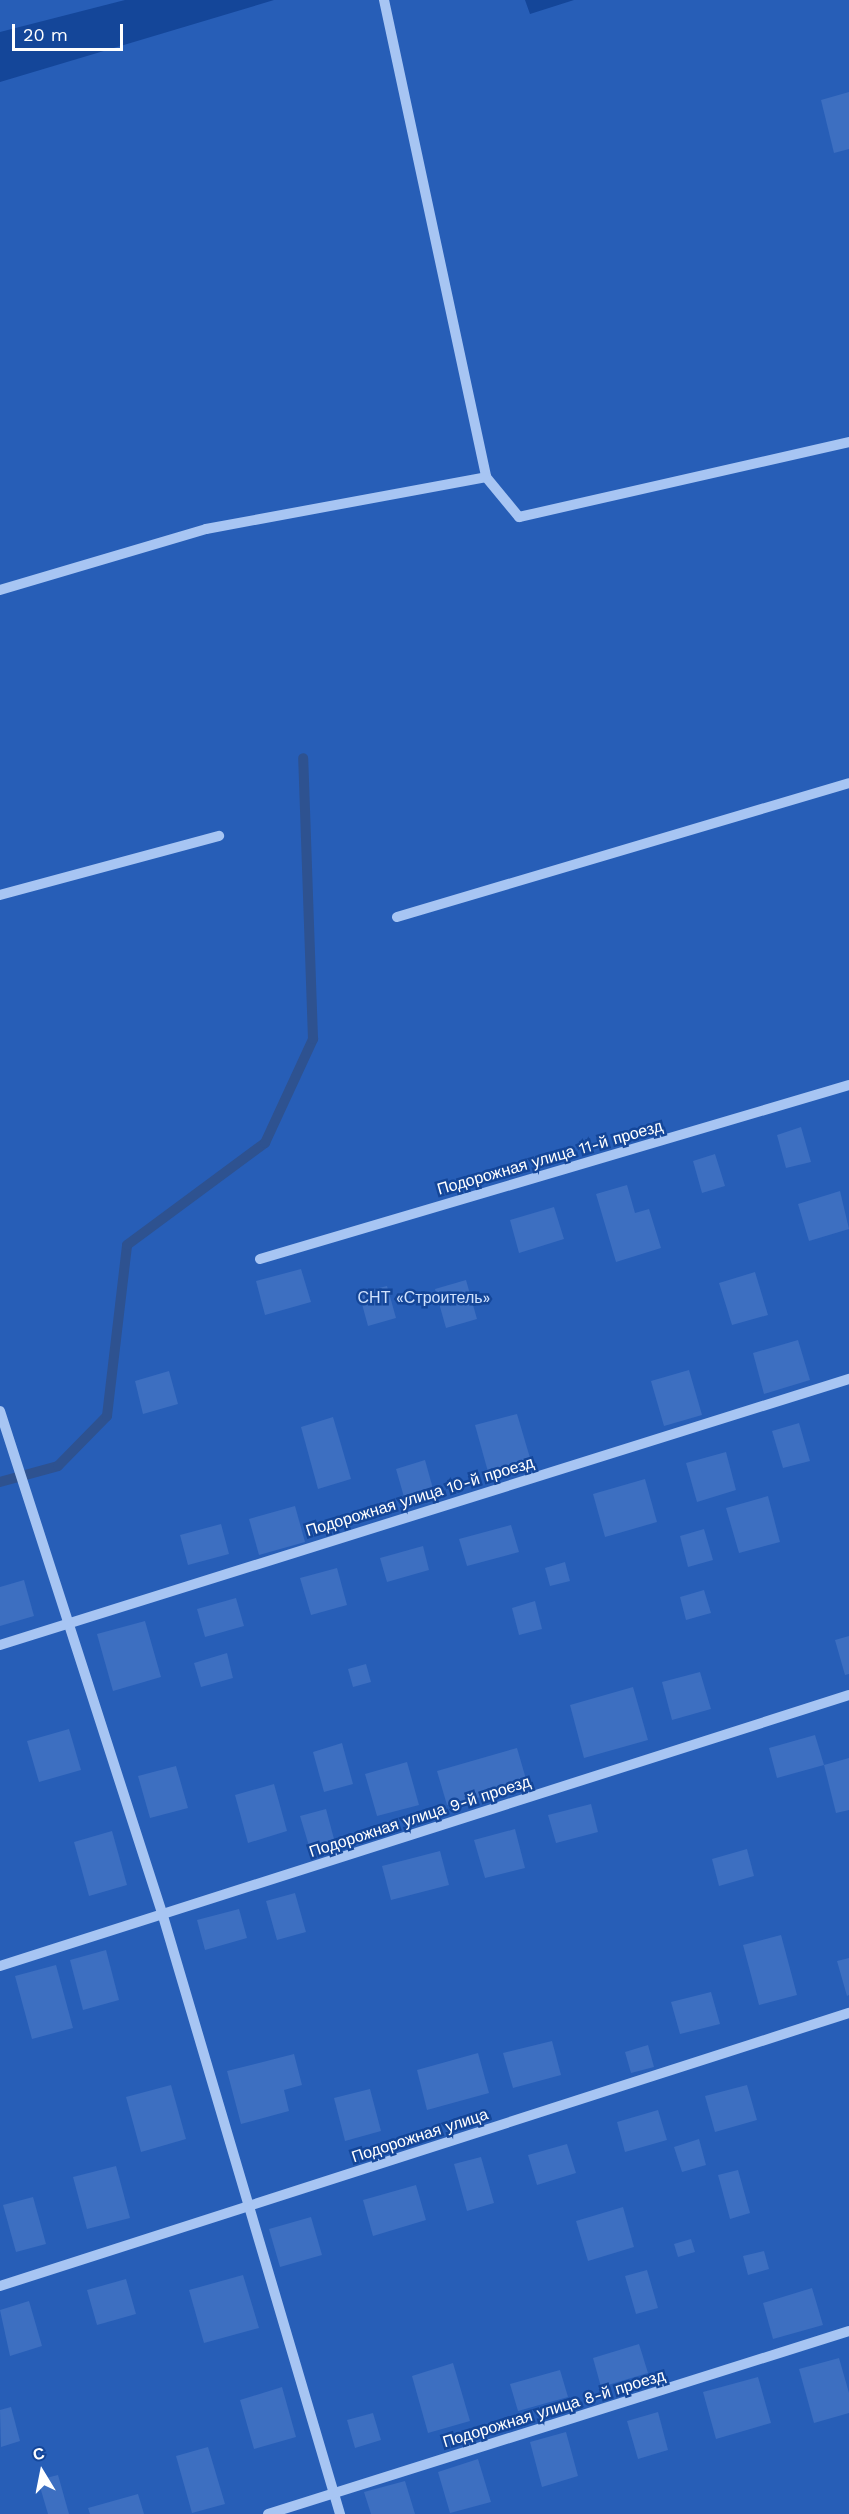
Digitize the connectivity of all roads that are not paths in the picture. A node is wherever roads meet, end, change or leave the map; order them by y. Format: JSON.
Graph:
{"nodes":[{"id":1,"x":384,"y":0,"type":"edge"},
{"id":2,"x":849,"y":442,"type":"edge"},
{"id":3,"x":486,"y":477,"type":"junction"},
{"id":4,"x":0,"y":590,"type":"edge"},
{"id":5,"x":849,"y":783,"type":"edge"},
{"id":6,"x":219,"y":836,"type":"dead end"},
{"id":7,"x":0,"y":895,"type":"edge"},
{"id":8,"x":396,"y":917,"type":"dead end"},
{"id":9,"x":849,"y":1085,"type":"edge"},
{"id":10,"x":260,"y":1259,"type":"dead end"},
{"id":11,"x":849,"y":1379,"type":"edge"},
{"id":12,"x":0,"y":1411,"type":"edge"},
{"id":13,"x":71,"y":1623,"type":"junction"},
{"id":14,"x":0,"y":1645,"type":"edge"},
{"id":15,"x":849,"y":1695,"type":"edge"},
{"id":16,"x":163,"y":1916,"type":"junction"},
{"id":17,"x":0,"y":1966,"type":"edge"},
{"id":18,"x":849,"y":2013,"type":"edge"},
{"id":19,"x":248,"y":2208,"type":"junction"},
{"id":20,"x":0,"y":2286,"type":"edge"},
{"id":21,"x":849,"y":2331,"type":"edge"},
{"id":22,"x":333,"y":2494,"type":"junction"},
{"id":23,"x":268,"y":2514,"type":"edge"},
{"id":24,"x":340,"y":2514,"type":"edge"}],
"edges":[{"from":1,"to":3,"type":"street"},
{"from":2,"to":3,"type":"street"},
{"from":3,"to":4,"type":"street"},
{"from":5,"to":8,"type":"street"},
{"from":6,"to":7,"type":"street"},
{"from":9,"to":10,"type":"street","name":"Подорожная улица 11-й проезд"},
{"from":11,"to":13,"type":"street","name":"Подорожная улица 10-й проезд"},
{"from":12,"to":13,"type":"street"},
{"from":13,"to":14,"type":"street","name":"Подорожная улица 10-й проезд"},
{"from":13,"to":16,"type":"street"},
{"from":15,"to":16,"type":"street","name":"Подорожная улица 9-й проезд"},
{"from":16,"to":17,"type":"street","name":"Подорожная улица 9-й проезд"},
{"from":16,"to":19,"type":"street"},
{"from":18,"to":19,"type":"street","name":"Подорожная улица"},
{"from":19,"to":20,"type":"street","name":"Подорожная улица"},
{"from":19,"to":22,"type":"street"},
{"from":21,"to":22,"type":"street","name":"Подорожная улица 8-й проезд"},
{"from":22,"to":23,"type":"street","name":"Подорожная улица 8-й проезд"},
{"from":22,"to":24,"type":"street"}]}
